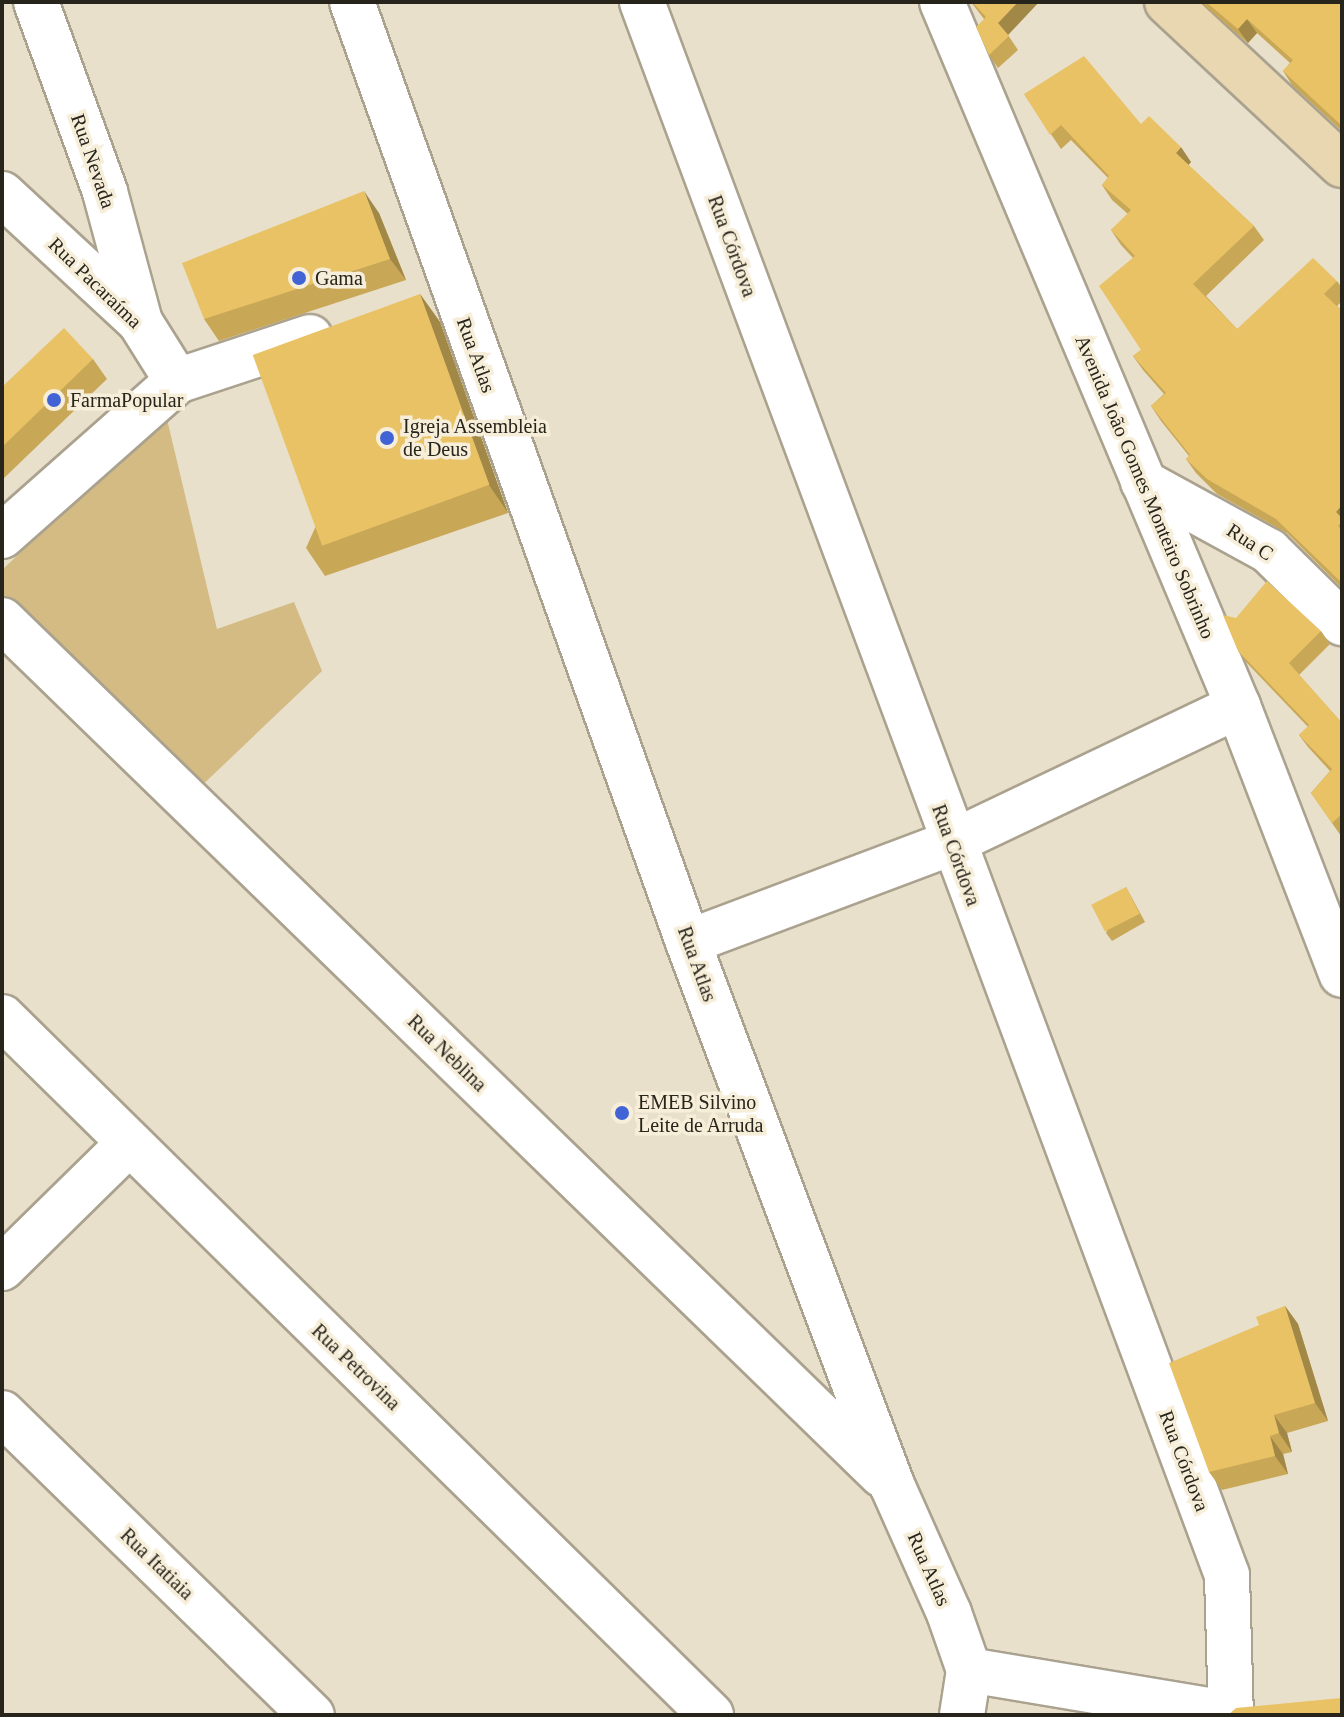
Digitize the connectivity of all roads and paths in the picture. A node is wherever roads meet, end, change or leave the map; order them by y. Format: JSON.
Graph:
{"nodes":[{"id":1,"x":36,"y":2,"type":"edge"},
{"id":2,"x":352,"y":2,"type":"edge"},
{"id":3,"x":642,"y":2,"type":"edge"},
{"id":4,"x":942,"y":2,"type":"edge"},
{"id":5,"x":1167,"y":2,"type":"edge"},
{"id":6,"x":1342,"y":165,"type":"edge"},
{"id":7,"x":2,"y":194,"type":"edge"},
{"id":8,"x":453,"y":291,"type":"junction"},
{"id":9,"x":409,"y":305,"type":"edge"},
{"id":10,"x":140,"y":322,"type":"junction"},
{"id":11,"x":351,"y":324,"type":"edge"},
{"id":12,"x":177,"y":381,"type":"junction"},
{"id":13,"x":1143,"y":482,"type":"junction"},
{"id":14,"x":2,"y":536,"type":"edge"},
{"id":15,"x":2,"y":620,"type":"edge"},
{"id":16,"x":1342,"y":623,"type":"edge"},
{"id":17,"x":1238,"y":706,"type":"junction"},
{"id":18,"x":951,"y":843,"type":"junction"},
{"id":19,"x":688,"y":942,"type":"junction"},
{"id":20,"x":1342,"y":975,"type":"edge"},
{"id":21,"x":2,"y":1017,"type":"edge"},
{"id":22,"x":128,"y":1144,"type":"junction"},
{"id":23,"x":2,"y":1268,"type":"edge"},
{"id":24,"x":2,"y":1413,"type":"edge"},
{"id":25,"x":892,"y":1485,"type":"junction"},
{"id":26,"x":969,"y":1670,"type":"junction"},
{"id":27,"x":1231,"y":1714,"type":"edge"},
{"id":28,"x":312,"y":1715,"type":"edge"},
{"id":29,"x":711,"y":1715,"type":"edge"},
{"id":30,"x":962,"y":1715,"type":"edge"}],
"edges":[{"from":1,"to":10,"type":"street","name":"Rua Nevada"},
{"from":2,"to":8,"type":"street","name":"Rua Atlas"},
{"from":3,"to":18,"type":"street","name":"Rua Córdova"},
{"from":4,"to":13,"type":"street","name":"Avenida João Gomes Monteiro Sobrinho"},
{"from":5,"to":6,"type":"main road"},
{"from":7,"to":10,"type":"street","name":"Rua Pacaraíma"},
{"from":8,"to":9,"type":"street"},
{"from":8,"to":19,"type":"street","name":"Rua Atlas"},
{"from":10,"to":12,"type":"street","name":"Rua Pacaraíma"},
{"from":11,"to":12,"type":"street"},
{"from":12,"to":14,"type":"street"},
{"from":13,"to":16,"type":"street","name":"Rua C"},
{"from":13,"to":17,"type":"street","name":"Avenida João Gomes Monteiro Sobrinho"},
{"from":15,"to":25,"type":"street","name":"Rua Neblina"},
{"from":17,"to":18,"type":"street"},
{"from":17,"to":20,"type":"street","name":"Avenida João Gomes Monteiro Sobrinho"},
{"from":18,"to":19,"type":"street"},
{"from":18,"to":27,"type":"street","name":"Rua Córdova"},
{"from":19,"to":25,"type":"street","name":"Rua Atlas"},
{"from":21,"to":22,"type":"street","name":"Rua Petrovina"},
{"from":22,"to":23,"type":"street"},
{"from":22,"to":29,"type":"street","name":"Rua Petrovina"},
{"from":24,"to":28,"type":"street","name":"Rua Itatiaia"},
{"from":25,"to":26,"type":"street","name":"Rua Atlas"},
{"from":26,"to":27,"type":"street"},
{"from":26,"to":30,"type":"street"}]}
